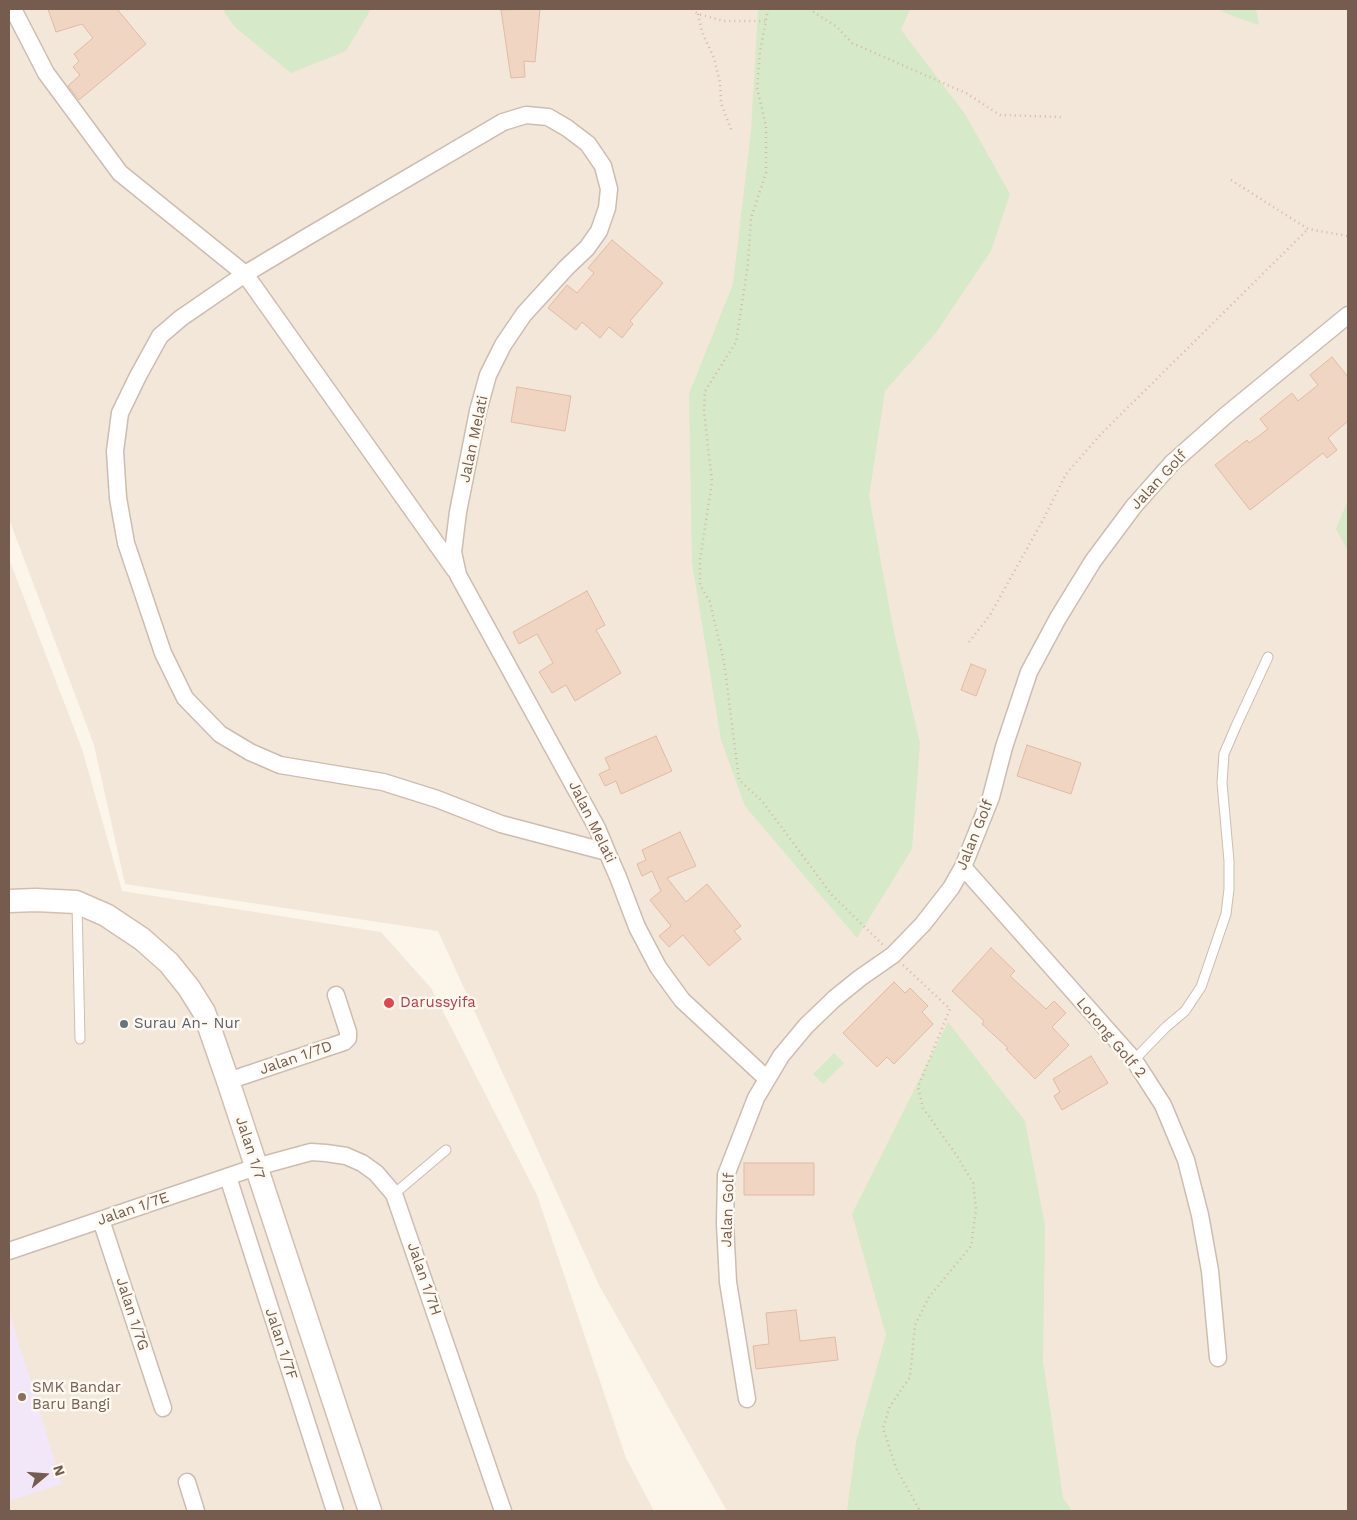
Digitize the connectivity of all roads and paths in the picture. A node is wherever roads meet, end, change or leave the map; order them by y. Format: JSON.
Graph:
{"nodes":[{"id":1,"x":13,"y":9,"type":"edge"},
{"id":2,"x":692,"y":9,"type":"edge"},
{"id":3,"x":768,"y":9,"type":"edge"},
{"id":4,"x":809,"y":9,"type":"edge"},
{"id":5,"x":698,"y":14,"type":"junction"},
{"id":6,"x":766,"y":21,"type":"junction"},
{"id":7,"x":1061,"y":117,"type":"dead end"},
{"id":8,"x":732,"y":132,"type":"dead end"},
{"id":9,"x":1231,"y":180,"type":"dead end"},
{"id":10,"x":1308,"y":228,"type":"junction"},
{"id":11,"x":1348,"y":236,"type":"edge"},
{"id":12,"x":245,"y":274,"type":"junction"},
{"id":13,"x":1348,"y":315,"type":"edge"},
{"id":14,"x":458,"y":575,"type":"junction"},
{"id":15,"x":969,"y":642,"type":"dead end"},
{"id":16,"x":1268,"y":657,"type":"dead end"},
{"id":17,"x":608,"y":852,"type":"junction"},
{"id":18,"x":964,"y":867,"type":"junction"},
{"id":19,"x":9,"y":901,"type":"edge"},
{"id":20,"x":76,"y":902,"type":"junction"},
{"id":21,"x":893,"y":955,"type":"junction"},
{"id":22,"x":336,"y":995,"type":"dead end"},
{"id":23,"x":80,"y":1039,"type":"dead end"},
{"id":24,"x":1134,"y":1060,"type":"junction"},
{"id":25,"x":767,"y":1079,"type":"junction"},
{"id":26,"x":228,"y":1081,"type":"junction"},
{"id":27,"x":446,"y":1150,"type":"dead end"},
{"id":28,"x":256,"y":1167,"type":"junction"},
{"id":29,"x":228,"y":1177,"type":"junction"},
{"id":30,"x":394,"y":1194,"type":"junction"},
{"id":31,"x":101,"y":1220,"type":"junction"},
{"id":32,"x":9,"y":1251,"type":"edge"},
{"id":33,"x":1218,"y":1358,"type":"dead end"},
{"id":34,"x":748,"y":1399,"type":"dead end"},
{"id":35,"x":163,"y":1408,"type":"dead end"},
{"id":36,"x":186,"y":1482,"type":"dead end"},
{"id":37,"x":196,"y":1511,"type":"edge"},
{"id":38,"x":335,"y":1511,"type":"edge"},
{"id":39,"x":370,"y":1511,"type":"edge"},
{"id":40,"x":502,"y":1511,"type":"edge"},
{"id":41,"x":920,"y":1511,"type":"edge"}],
"edges":[{"from":1,"to":12,"type":"street"},
{"from":2,"to":5,"type":"path"},
{"from":3,"to":6,"type":"path"},
{"from":4,"to":7,"type":"path"},
{"from":5,"to":6,"type":"path"},
{"from":5,"to":8,"type":"path"},
{"from":6,"to":21,"type":"path"},
{"from":9,"to":10,"type":"path"},
{"from":10,"to":11,"type":"path"},
{"from":10,"to":15,"type":"path"},
{"from":12,"to":14,"type":"street"},
{"from":12,"to":14,"type":"street","name":"Jalan Melati"},
{"from":12,"to":17,"type":"street","name":"Jalan Melati"},
{"from":13,"to":18,"type":"street","name":"Jalan Golf"},
{"from":14,"to":17,"type":"street","name":"Jalan Melati"},
{"from":16,"to":24,"type":"lane"},
{"from":17,"to":25,"type":"street","name":"Jalan Melati"},
{"from":18,"to":21,"type":"street","name":"Jalan Golf"},
{"from":18,"to":24,"type":"street","name":"Lorong Golf 2"},
{"from":19,"to":20,"type":"street","name":"Jalan 1/7"},
{"from":20,"to":23,"type":"lane"},
{"from":20,"to":26,"type":"street","name":"Jalan 1/7"},
{"from":21,"to":25,"type":"street","name":"Jalan Golf"},
{"from":21,"to":41,"type":"path"},
{"from":22,"to":26,"type":"street","name":"Jalan 1/7D"},
{"from":24,"to":33,"type":"street","name":"Lorong Golf 2"},
{"from":25,"to":34,"type":"street","name":"Jalan Golf"},
{"from":26,"to":28,"type":"street","name":"Jalan 1/7"},
{"from":27,"to":30,"type":"lane"},
{"from":28,"to":29,"type":"street","name":"Jalan 1/7E"},
{"from":28,"to":30,"type":"street","name":"Jalan 1/7H"},
{"from":28,"to":39,"type":"street","name":"Jalan 1/7"},
{"from":29,"to":31,"type":"street","name":"Jalan 1/7E"},
{"from":29,"to":38,"type":"street","name":"Jalan 1/7F"},
{"from":30,"to":40,"type":"street","name":"Jalan 1/7H"},
{"from":31,"to":32,"type":"street","name":"Jalan 1/7E"},
{"from":31,"to":35,"type":"street","name":"Jalan 1/7G"},
{"from":36,"to":37,"type":"street"}]}
